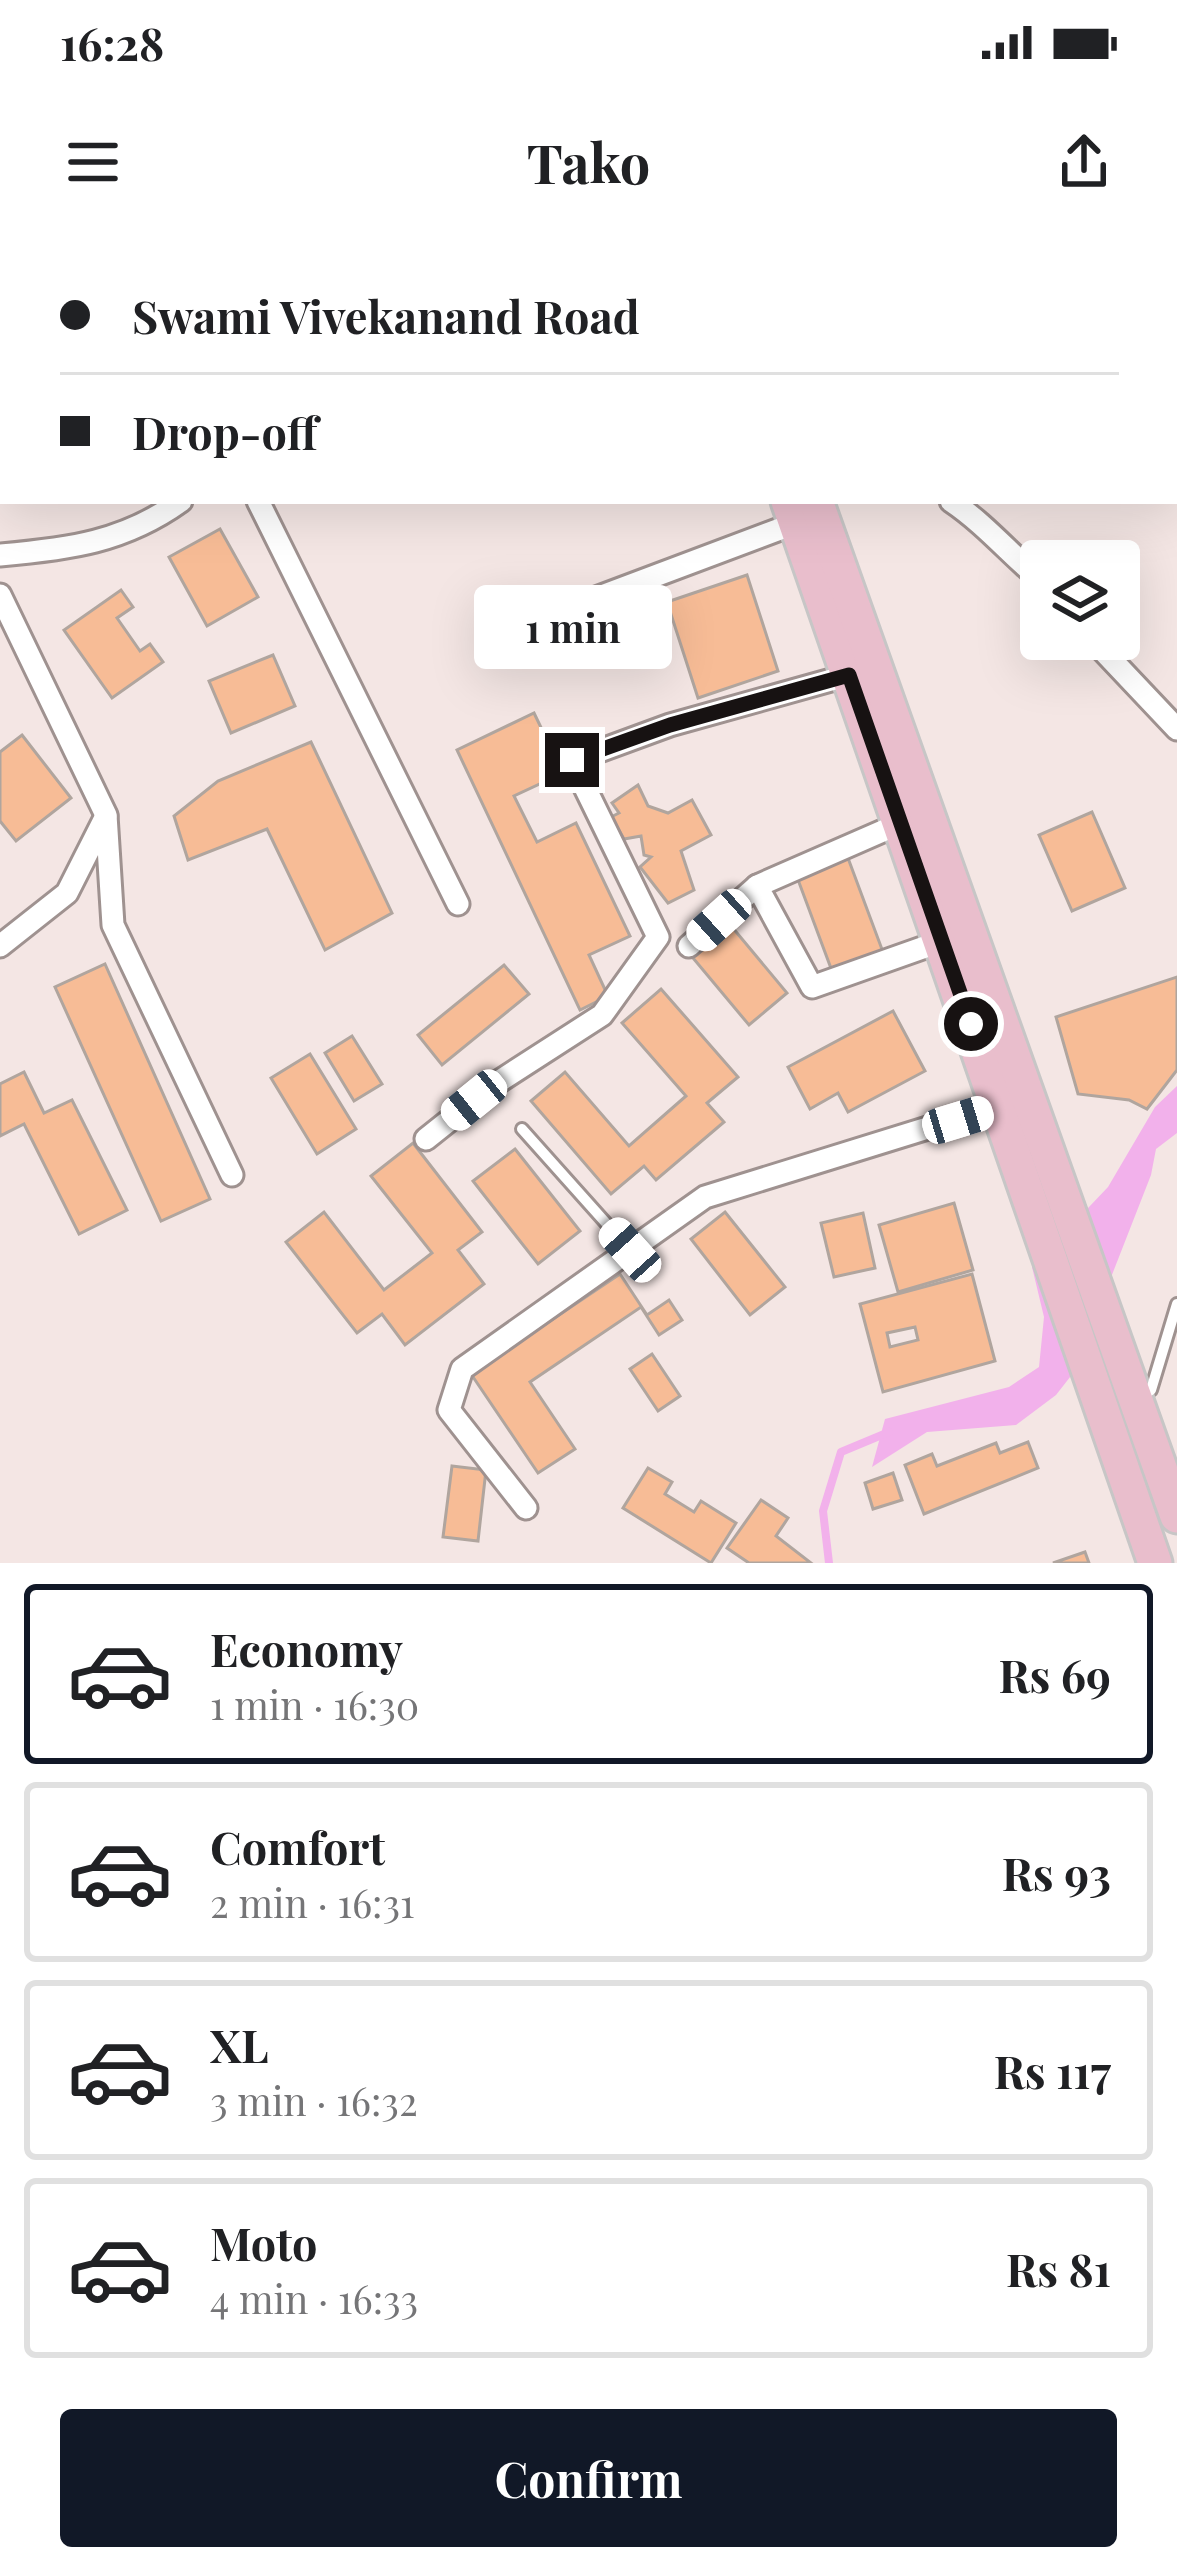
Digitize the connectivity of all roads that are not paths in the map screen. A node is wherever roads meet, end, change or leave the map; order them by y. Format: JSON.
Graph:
{"nodes":[{"id":1,"x":177,"y":504,"type":"edge"},
{"id":2,"x":259,"y":504,"type":"edge"},
{"id":3,"x":956,"y":504,"type":"edge"},
{"id":4,"x":808,"y":506,"type":"edge"},
{"id":5,"x":0,"y":554,"type":"edge"},
{"id":6,"x":1020,"y":563,"type":"edge"},
{"id":7,"x":0,"y":596,"type":"edge"},
{"id":8,"x":591,"y":600,"type":"dead end"},
{"id":9,"x":1112,"y":660,"type":"edge"},
{"id":10,"x":849,"y":675,"type":"junction"},
{"id":11,"x":1177,"y":729,"type":"edge"},
{"id":12,"x":106,"y":815,"type":"junction"},
{"id":13,"x":901,"y":823,"type":"junction"},
{"id":14,"x":757,"y":886,"type":"junction"},
{"id":15,"x":458,"y":904,"type":"dead end"},
{"id":16,"x":942,"y":940,"type":"junction"},
{"id":17,"x":0,"y":946,"type":"edge"},
{"id":18,"x":689,"y":946,"type":"dead end"},
{"id":19,"x":1012,"y":1100,"type":"junction"},
{"id":20,"x":522,"y":1129,"type":"dead end"},
{"id":21,"x":426,"y":1139,"type":"dead end"},
{"id":22,"x":232,"y":1175,"type":"dead end"},
{"id":23,"x":1050,"y":1209,"type":"junction"},
{"id":24,"x":630,"y":1250,"type":"junction"},
{"id":25,"x":1177,"y":1304,"type":"edge"},
{"id":26,"x":1135,"y":1400,"type":"junction"},
{"id":27,"x":526,"y":1508,"type":"dead end"},
{"id":28,"x":1177,"y":1516,"type":"edge"},
{"id":29,"x":1155,"y":1563,"type":"edge"}],
"edges":[{"from":1,"to":5,"type":"street"},
{"from":2,"to":15,"type":"street"},
{"from":3,"to":6,"type":"street"},
{"from":4,"to":8,"type":"street"},
{"from":4,"to":10,"type":"main road"},
{"from":4,"to":19,"type":"main road"},
{"from":7,"to":12,"type":"street"},
{"from":9,"to":11,"type":"street"},
{"from":10,"to":13,"type":"main road"},
{"from":10,"to":21,"type":"street"},
{"from":12,"to":17,"type":"street"},
{"from":12,"to":22,"type":"street"},
{"from":13,"to":14,"type":"street"},
{"from":13,"to":16,"type":"main road"},
{"from":14,"to":16,"type":"street"},
{"from":14,"to":18,"type":"street"},
{"from":16,"to":19,"type":"main road"},
{"from":19,"to":23,"type":"main road"},
{"from":19,"to":24,"type":"street"},
{"from":20,"to":24,"type":"lane"},
{"from":23,"to":26,"type":"main road"},
{"from":23,"to":29,"type":"main road"},
{"from":24,"to":27,"type":"street"},
{"from":25,"to":26,"type":"lane"},
{"from":26,"to":28,"type":"main road"}]}
